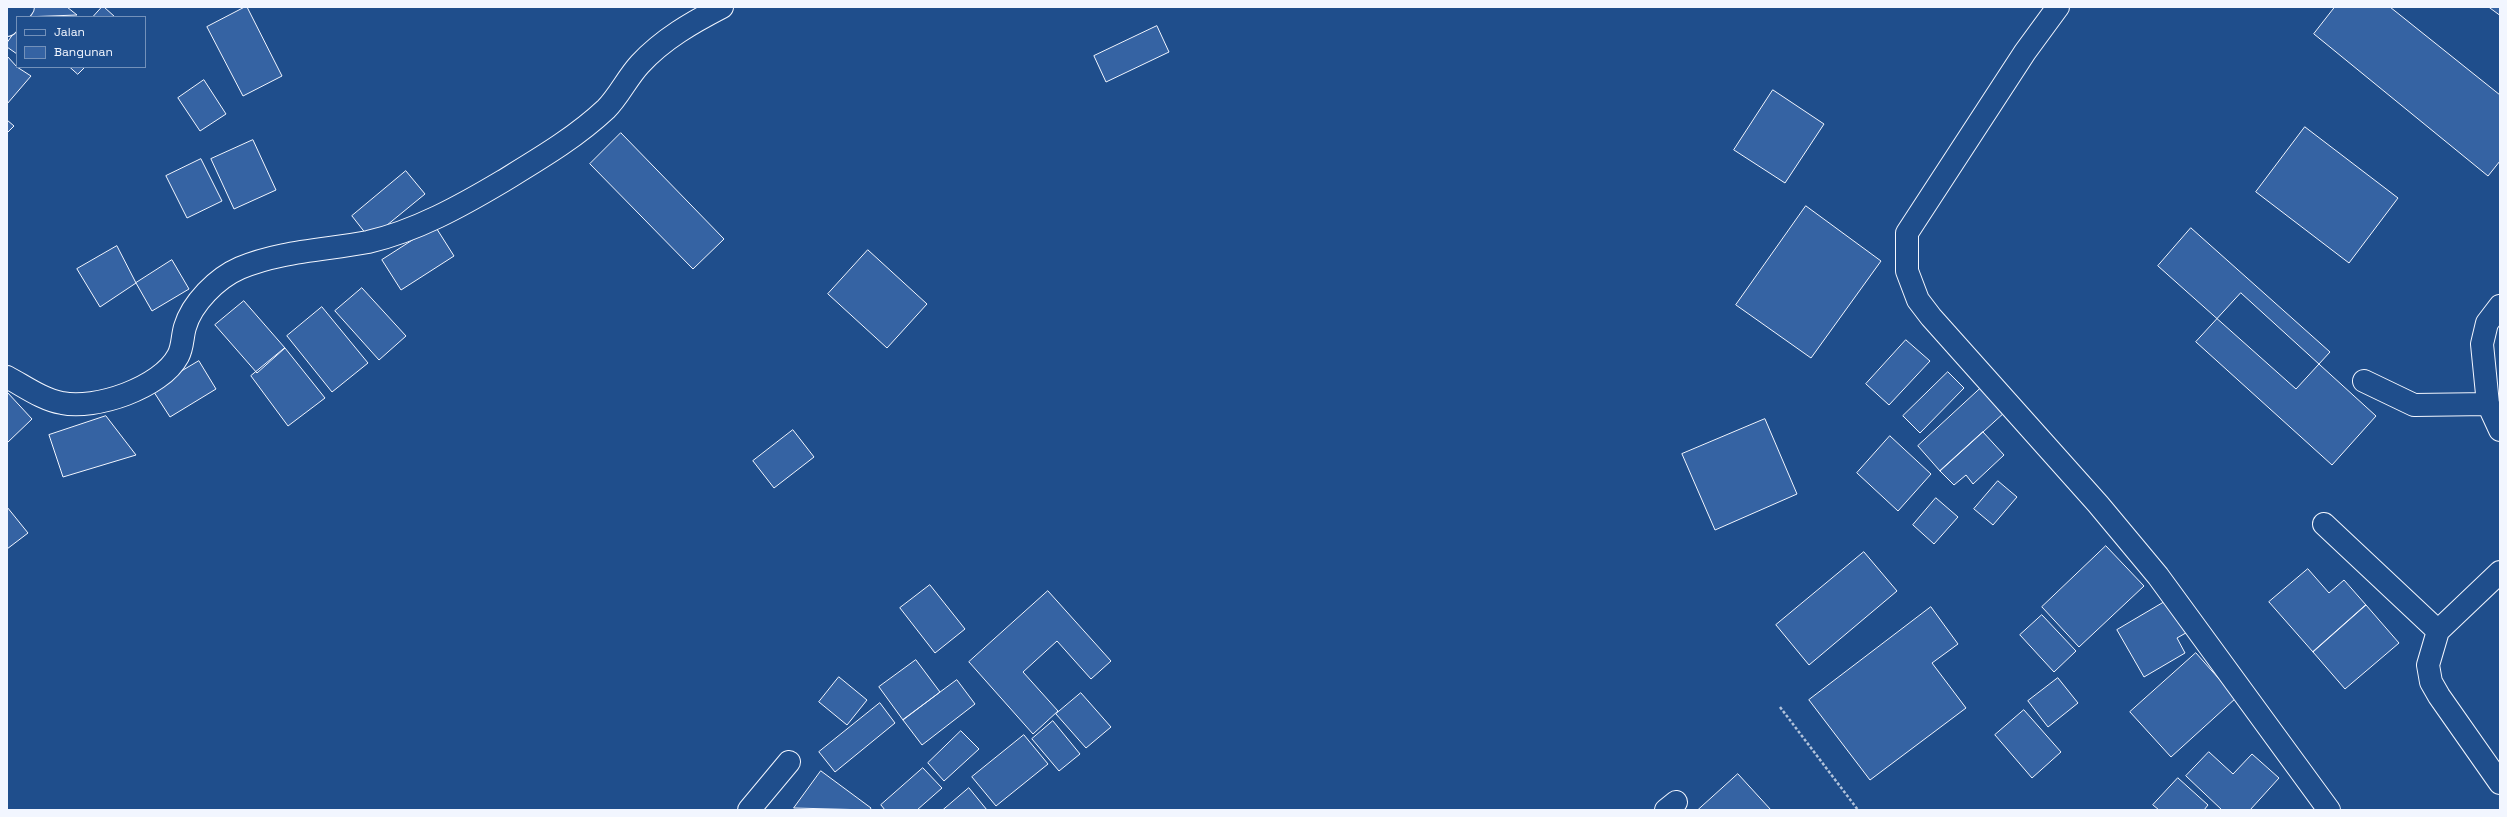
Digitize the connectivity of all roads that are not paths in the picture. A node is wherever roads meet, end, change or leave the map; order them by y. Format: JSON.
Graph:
{"nodes":[{"id":1,"x":23,"y":7,"type":"edge"},
{"id":2,"x":722,"y":7,"type":"edge"},
{"id":3,"x":2058,"y":7,"type":"edge"},
{"id":4,"x":7,"y":25,"type":"edge"},
{"id":5,"x":2500,"y":306,"type":"edge"},
{"id":6,"x":7,"y":377,"type":"edge"},
{"id":7,"x":2364,"y":381,"type":"dead end"},
{"id":8,"x":2488,"y":404,"type":"junction"},
{"id":9,"x":2500,"y":430,"type":"edge"},
{"id":10,"x":2324,"y":524,"type":"dead end"},
{"id":11,"x":2500,"y":572,"type":"edge"},
{"id":12,"x":2438,"y":631,"type":"junction"},
{"id":13,"x":789,"y":762,"type":"dead end"},
{"id":14,"x":2500,"y":783,"type":"edge"},
{"id":15,"x":749,"y":810,"type":"edge"},
{"id":16,"x":2329,"y":810,"type":"edge"}],
"edges":[{"from":1,"to":4,"type":"street"},
{"from":2,"to":6,"type":"street"},
{"from":3,"to":16,"type":"street"},
{"from":5,"to":8,"type":"street"},
{"from":7,"to":8,"type":"street"},
{"from":8,"to":9,"type":"street"},
{"from":10,"to":12,"type":"street"},
{"from":11,"to":12,"type":"street"},
{"from":12,"to":14,"type":"street"},
{"from":13,"to":15,"type":"street"}]}
